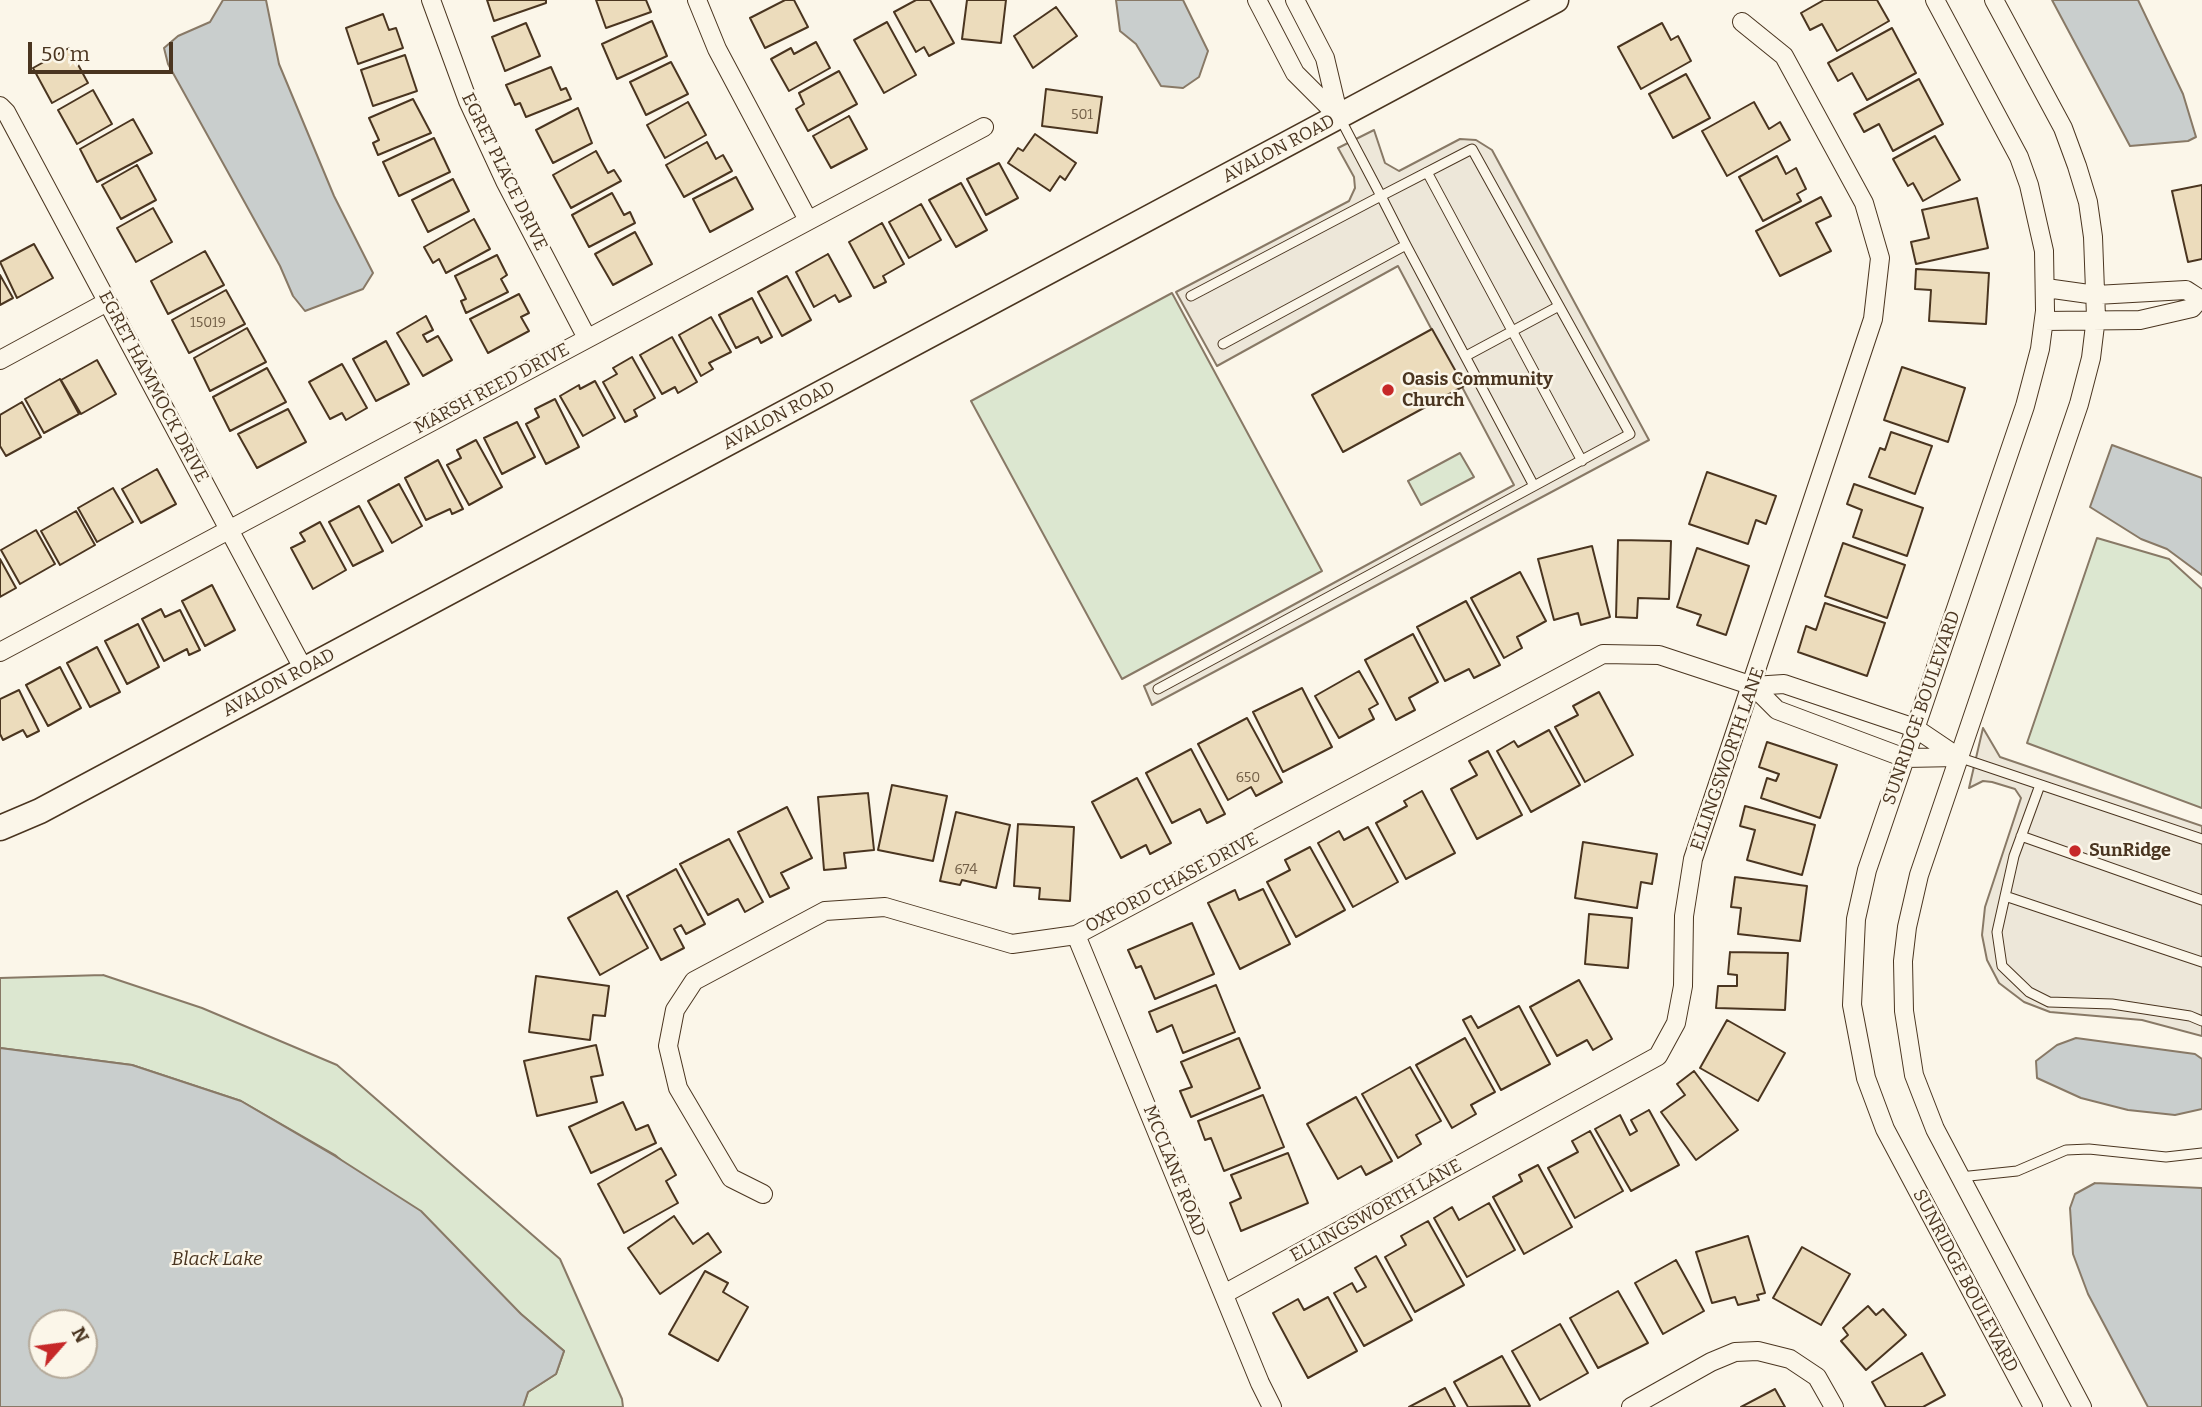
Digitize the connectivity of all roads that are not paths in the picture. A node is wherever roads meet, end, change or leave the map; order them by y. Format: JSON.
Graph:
{"nodes":[{"id":1,"x":431,"y":0,"type":"edge"},
{"id":2,"x":697,"y":0,"type":"edge"},
{"id":3,"x":1257,"y":0,"type":"edge"},
{"id":4,"x":1295,"y":0,"type":"edge"},
{"id":5,"x":1556,"y":0,"type":"edge"},
{"id":6,"x":1935,"y":0,"type":"edge"},
{"id":7,"x":1994,"y":0,"type":"edge"},
{"id":8,"x":1742,"y":22,"type":"dead end"},
{"id":9,"x":0,"y":106,"type":"edge"},
{"id":10,"x":1339,"y":117,"type":"junction"},
{"id":11,"x":984,"y":127,"type":"dead end"},
{"id":12,"x":1427,"y":172,"type":"junction"},
{"id":13,"x":1381,"y":196,"type":"junction"},
{"id":14,"x":808,"y":220,"type":"junction"},
{"id":15,"x":1406,"y":245,"type":"junction"},
{"id":16,"x":2046,"y":288,"type":"junction"},
{"id":17,"x":2096,"y":295,"type":"junction"},
{"id":18,"x":1191,"y":296,"type":"dead end"},
{"id":19,"x":2201,"y":299,"type":"edge"},
{"id":20,"x":107,"y":302,"type":"junction"},
{"id":21,"x":1559,"y":306,"type":"junction"},
{"id":22,"x":2044,"y":321,"type":"junction"},
{"id":23,"x":2095,"y":322,"type":"junction"},
{"id":24,"x":1512,"y":331,"type":"junction"},
{"id":25,"x":587,"y":338,"type":"junction"},
{"id":26,"x":1223,"y":344,"type":"dead end"},
{"id":27,"x":1466,"y":356,"type":"junction"},
{"id":28,"x":0,"y":360,"type":"edge"},
{"id":29,"x":1582,"y":461,"type":"junction"},
{"id":30,"x":1534,"y":486,"type":"junction"},
{"id":31,"x":229,"y":530,"type":"junction"},
{"id":32,"x":0,"y":652,"type":"edge"},
{"id":33,"x":304,"y":670,"type":"junction"},
{"id":34,"x":1753,"y":686,"type":"junction"},
{"id":35,"x":1158,"y":689,"type":"dead end"},
{"id":36,"x":1841,"y":703,"type":"junction"},
{"id":37,"x":1915,"y":728,"type":"junction"},
{"id":38,"x":1832,"y":730,"type":"junction"},
{"id":39,"x":1958,"y":757,"type":"junction"},
{"id":40,"x":1905,"y":758,"type":"junction"},
{"id":41,"x":2039,"y":785,"type":"junction"},
{"id":42,"x":0,"y":828,"type":"edge"},
{"id":43,"x":2021,"y":836,"type":"junction"},
{"id":44,"x":2202,"y":839,"type":"edge"},
{"id":45,"x":2005,"y":896,"type":"junction"},
{"id":46,"x":2202,"y":900,"type":"edge"},
{"id":47,"x":1076,"y":935,"type":"junction"},
{"id":48,"x":2202,"y":962,"type":"edge"},
{"id":49,"x":2202,"y":1021,"type":"edge"},
{"id":50,"x":2202,"y":1153,"type":"edge"},
{"id":51,"x":1960,"y":1177,"type":"junction"},
{"id":52,"x":763,"y":1194,"type":"dead end"},
{"id":53,"x":1224,"y":1294,"type":"junction"},
{"id":54,"x":1272,"y":1407,"type":"edge"},
{"id":55,"x":1631,"y":1407,"type":"edge"},
{"id":56,"x":1834,"y":1407,"type":"edge"},
{"id":57,"x":2033,"y":1407,"type":"edge"},
{"id":58,"x":2082,"y":1407,"type":"edge"}],
"edges":[{"from":1,"to":25,"type":"street","name":"EGRET PLACE DRIVE"},
{"from":2,"to":14,"type":"street"},
{"from":3,"to":10,"type":"street"},
{"from":4,"to":10,"type":"street"},
{"from":5,"to":10,"type":"main road","name":"AVALON ROAD"},
{"from":6,"to":16,"type":"street","name":"SUNRIDGE BOULEVARD"},
{"from":7,"to":17,"type":"street"},
{"from":8,"to":34,"type":"street","name":"ELLINGSWORTH LANE"},
{"from":9,"to":20,"type":"street","name":"EGRET HAMMOCK DRIVE"},
{"from":10,"to":13,"type":"lane"},
{"from":10,"to":33,"type":"main road","name":"AVALON ROAD"},
{"from":11,"to":14,"type":"street","name":"MARSH REED DRIVE"},
{"from":12,"to":13,"type":"lane"},
{"from":12,"to":21,"type":"lane"},
{"from":12,"to":24,"type":"lane"},
{"from":13,"to":15,"type":"lane"},
{"from":13,"to":18,"type":"lane"},
{"from":14,"to":25,"type":"street","name":"MARSH REED DRIVE"},
{"from":15,"to":26,"type":"lane"},
{"from":15,"to":27,"type":"lane"},
{"from":16,"to":17,"type":"street"},
{"from":16,"to":22,"type":"street","name":"SUNRIDGE BOULEVARD"},
{"from":17,"to":19,"type":"street"},
{"from":17,"to":23,"type":"street"},
{"from":19,"to":23,"type":"street"},
{"from":20,"to":28,"type":"street"},
{"from":20,"to":31,"type":"street","name":"EGRET HAMMOCK DRIVE"},
{"from":21,"to":24,"type":"lane"},
{"from":21,"to":29,"type":"lane"},
{"from":22,"to":23,"type":"street"},
{"from":22,"to":37,"type":"street","name":"SUNRIDGE BOULEVARD"},
{"from":23,"to":39,"type":"street"},
{"from":24,"to":27,"type":"lane"},
{"from":24,"to":29,"type":"lane"},
{"from":25,"to":31,"type":"street","name":"MARSH REED DRIVE"},
{"from":27,"to":30,"type":"lane"},
{"from":29,"to":30,"type":"lane"},
{"from":30,"to":35,"type":"lane"},
{"from":31,"to":32,"type":"street","name":"MARSH REED DRIVE"},
{"from":31,"to":33,"type":"street","name":"EGRET HAMMOCK DRIVE"},
{"from":33,"to":42,"type":"main road","name":"AVALON ROAD"},
{"from":34,"to":36,"type":"street","name":"OXFORD CHASE DRIVE"},
{"from":34,"to":38,"type":"street","name":"OXFORD CHASE DRIVE"},
{"from":34,"to":47,"type":"street","name":"OXFORD CHASE DRIVE"},
{"from":34,"to":53,"type":"street","name":"ELLINGSWORTH LANE"},
{"from":36,"to":37,"type":"street","name":"OXFORD CHASE DRIVE"},
{"from":36,"to":38,"type":"street"},
{"from":37,"to":39,"type":"street","name":"OXFORD CHASE DRIVE"},
{"from":37,"to":40,"type":"street","name":"SUNRIDGE BOULEVARD"},
{"from":38,"to":40,"type":"street","name":"OXFORD CHASE DRIVE"},
{"from":39,"to":40,"type":"street","name":"OXFORD CHASE DRIVE"},
{"from":39,"to":41,"type":"lane"},
{"from":39,"to":51,"type":"street"},
{"from":40,"to":57,"type":"street","name":"SUNRIDGE BOULEVARD"},
{"from":41,"to":43,"type":"lane"},
{"from":41,"to":44,"type":"lane"},
{"from":43,"to":45,"type":"lane"},
{"from":43,"to":46,"type":"lane"},
{"from":45,"to":48,"type":"lane"},
{"from":45,"to":49,"type":"lane"},
{"from":47,"to":52,"type":"street","name":"OXFORD CHASE DRIVE"},
{"from":47,"to":53,"type":"street","name":"MCCLANE ROAD"},
{"from":50,"to":51,"type":"lane"},
{"from":51,"to":58,"type":"street"},
{"from":53,"to":54,"type":"street","name":"MCCLANE ROAD"},
{"from":55,"to":56,"type":"street"}]}
